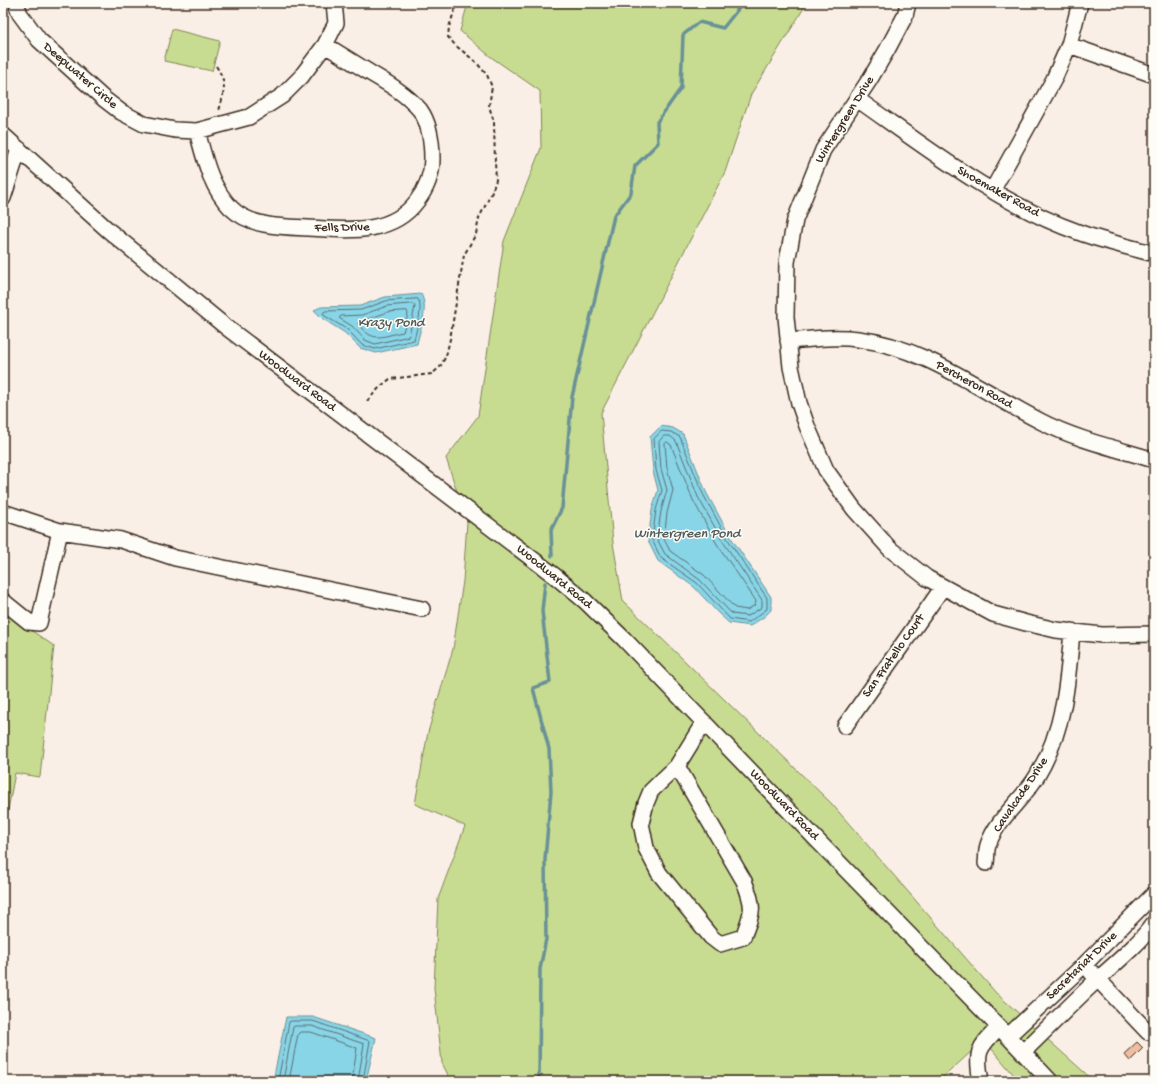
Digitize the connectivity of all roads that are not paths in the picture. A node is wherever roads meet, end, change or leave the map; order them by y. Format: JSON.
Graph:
{"nodes":[{"id":1,"x":16,"y":3,"type":"edge"},
{"id":2,"x":334,"y":3,"type":"edge"},
{"id":3,"x":908,"y":3,"type":"edge"},
{"id":4,"x":1080,"y":3,"type":"edge"},
{"id":5,"x":325,"y":45,"type":"junction"},
{"id":6,"x":1069,"y":45,"type":"junction"},
{"id":7,"x":1154,"y":75,"type":"edge"},
{"id":8,"x":857,"y":99,"type":"junction"},
{"id":9,"x":197,"y":131,"type":"junction"},
{"id":10,"x":3,"y":135,"type":"edge"},
{"id":11,"x":19,"y":150,"type":"junction"},
{"id":12,"x":992,"y":192,"type":"junction"},
{"id":13,"x":3,"y":198,"type":"edge"},
{"id":14,"x":1154,"y":254,"type":"edge"},
{"id":15,"x":788,"y":341,"type":"junction"},
{"id":16,"x":1154,"y":460,"type":"edge"},
{"id":17,"x":3,"y":512,"type":"edge"},
{"id":18,"x":60,"y":531,"type":"junction"},
{"id":19,"x":942,"y":587,"type":"junction"},
{"id":20,"x":3,"y":601,"type":"edge"},
{"id":21,"x":422,"y":609,"type":"dead end"},
{"id":22,"x":1072,"y":631,"type":"junction"},
{"id":23,"x":1154,"y":634,"type":"edge"},
{"id":24,"x":704,"y":722,"type":"junction"},
{"id":25,"x":845,"y":726,"type":"dead end"},
{"id":26,"x":677,"y":766,"type":"junction"},
{"id":27,"x":986,"y":863,"type":"dead end"},
{"id":28,"x":1154,"y":894,"type":"edge"},
{"id":29,"x":1154,"y":923,"type":"edge"},
{"id":30,"x":1084,"y":965,"type":"junction"},
{"id":31,"x":1098,"y":980,"type":"junction"},
{"id":32,"x":1004,"y":1031,"type":"junction"},
{"id":33,"x":1148,"y":1032,"type":"dead end"},
{"id":34,"x":1023,"y":1052,"type":"junction"},
{"id":35,"x":981,"y":1081,"type":"edge"},
{"id":36,"x":1050,"y":1081,"type":"edge"}],
"edges":[{"from":1,"to":9,"type":"street","name":"Deepwater Circle"},
{"from":2,"to":5,"type":"street","name":"Deepwater Circle"},
{"from":3,"to":8,"type":"street","name":"Wintergreen Drive"},
{"from":4,"to":6,"type":"street"},
{"from":5,"to":9,"type":"street","name":"Deepwater Circle"},
{"from":5,"to":9,"type":"street","name":"Fells Drive"},
{"from":6,"to":7,"type":"street"},
{"from":6,"to":12,"type":"street"},
{"from":8,"to":12,"type":"street","name":"Shoemaker Road"},
{"from":8,"to":15,"type":"street","name":"Wintergreen Drive"},
{"from":10,"to":11,"type":"street","name":"Woodward Road"},
{"from":11,"to":13,"type":"street"},
{"from":11,"to":24,"type":"street","name":"Woodward Road"},
{"from":12,"to":14,"type":"street","name":"Shoemaker Road"},
{"from":15,"to":16,"type":"street","name":"Percheron Road"},
{"from":15,"to":19,"type":"street","name":"Wintergreen Drive"},
{"from":17,"to":18,"type":"street"},
{"from":18,"to":20,"type":"street"},
{"from":18,"to":21,"type":"street"},
{"from":19,"to":22,"type":"street","name":"Wintergreen Drive"},
{"from":19,"to":25,"type":"street","name":"San Fratello Court"},
{"from":22,"to":23,"type":"street","name":"Wintergreen Drive"},
{"from":22,"to":27,"type":"street","name":"Cavalcade Drive"},
{"from":24,"to":26,"type":"street"},
{"from":24,"to":32,"type":"street","name":"Woodward Road"},
{"from":26,"to":26,"type":"street"},
{"from":28,"to":30,"type":"street","name":"Secretariat Drive"},
{"from":29,"to":31,"type":"street","name":"Secretariat Drive"},
{"from":30,"to":31,"type":"street"},
{"from":30,"to":32,"type":"street","name":"Secretariat Drive"},
{"from":31,"to":33,"type":"street"},
{"from":31,"to":34,"type":"street","name":"Secretariat Drive"},
{"from":32,"to":34,"type":"street","name":"Woodward Road"},
{"from":32,"to":35,"type":"street","name":"Secretariat Drive"},
{"from":34,"to":36,"type":"street","name":"Woodward Road"}]}
